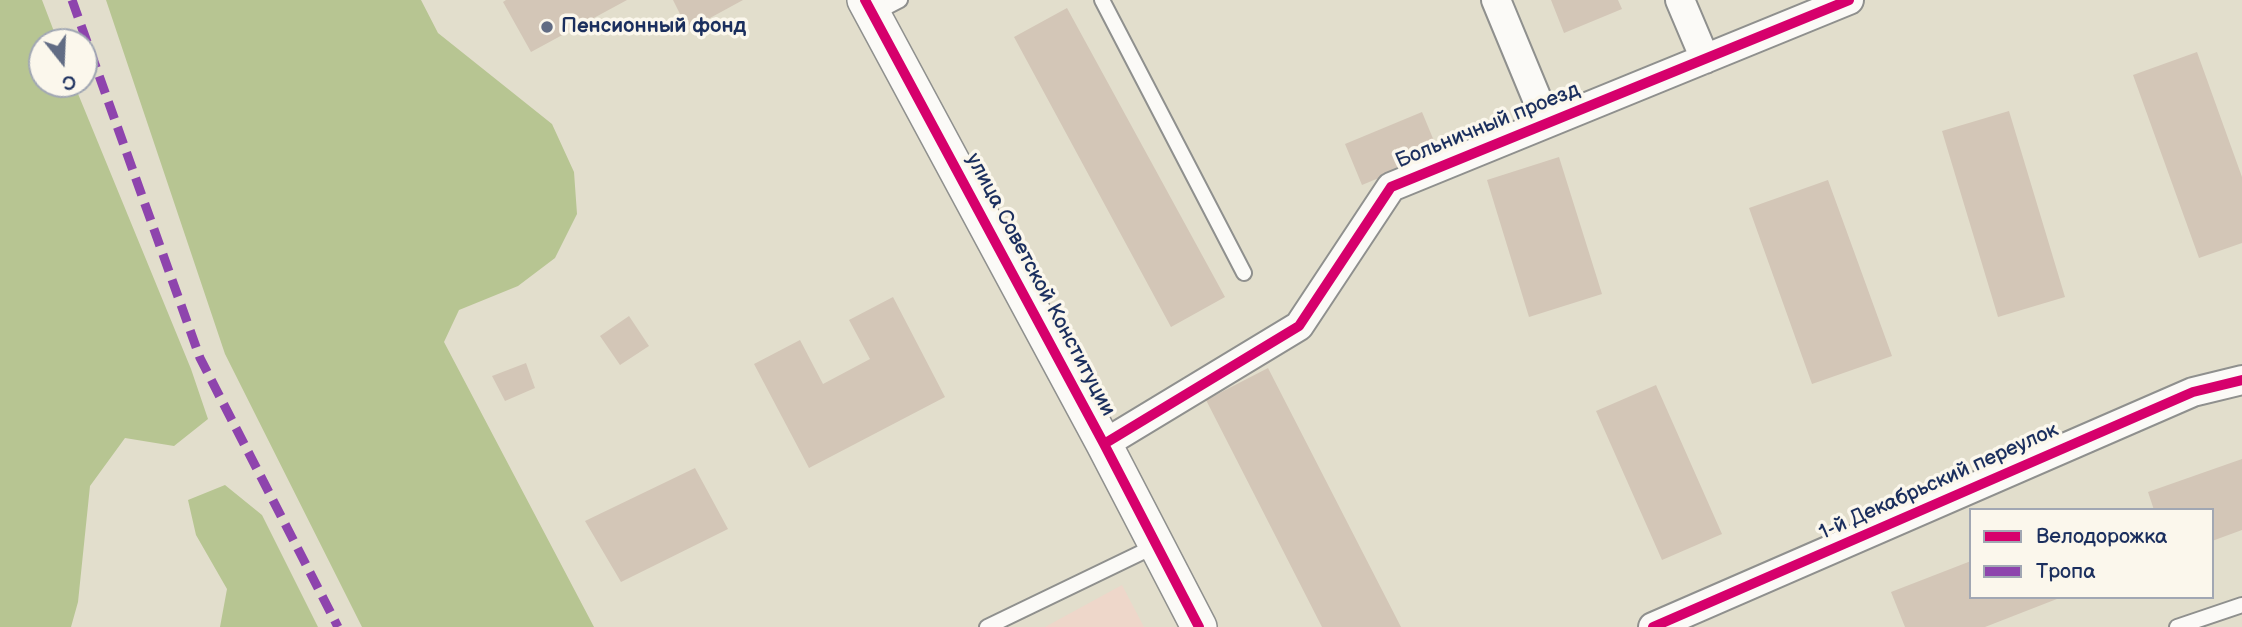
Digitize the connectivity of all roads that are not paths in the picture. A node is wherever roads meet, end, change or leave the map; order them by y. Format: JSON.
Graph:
{"nodes":[{"id":1,"x":1102,"y":0,"type":"edge"},
{"id":2,"x":1496,"y":0,"type":"edge"},
{"id":3,"x":1680,"y":0,"type":"edge"},
{"id":4,"x":1849,"y":0,"type":"edge"},
{"id":5,"x":880,"y":5,"type":"edge"},
{"id":6,"x":1705,"y":58,"type":"junction"},
{"id":7,"x":1547,"y":123,"type":"junction"},
{"id":8,"x":1244,"y":273,"type":"dead end"},
{"id":9,"x":2242,"y":380,"type":"edge"},
{"id":10,"x":1104,"y":444,"type":"junction"},
{"id":11,"x":1157,"y":545,"type":"junction"},
{"id":12,"x":2242,"y":605,"type":"edge"},
{"id":13,"x":986,"y":627,"type":"edge"},
{"id":14,"x":1199,"y":627,"type":"edge"},
{"id":15,"x":1653,"y":627,"type":"edge"},
{"id":16,"x":2178,"y":627,"type":"edge"}],
"edges":[{"from":1,"to":8,"type":"lane"},
{"from":2,"to":7,"type":"street"},
{"from":3,"to":6,"type":"street"},
{"from":4,"to":6,"type":"street","name":"Больничный проезд"},
{"from":5,"to":10,"type":"street","name":"улица Советской Конституции"},
{"from":6,"to":7,"type":"street","name":"Больничный проезд"},
{"from":7,"to":10,"type":"street","name":"Больничный проезд"},
{"from":9,"to":15,"type":"street","name":"1-й Декабрьский переулок"},
{"from":10,"to":11,"type":"street","name":"улица Советской Конституции"},
{"from":11,"to":13,"type":"lane"},
{"from":11,"to":14,"type":"street","name":"улица Советской Конституции"},
{"from":12,"to":16,"type":"lane"}]}
